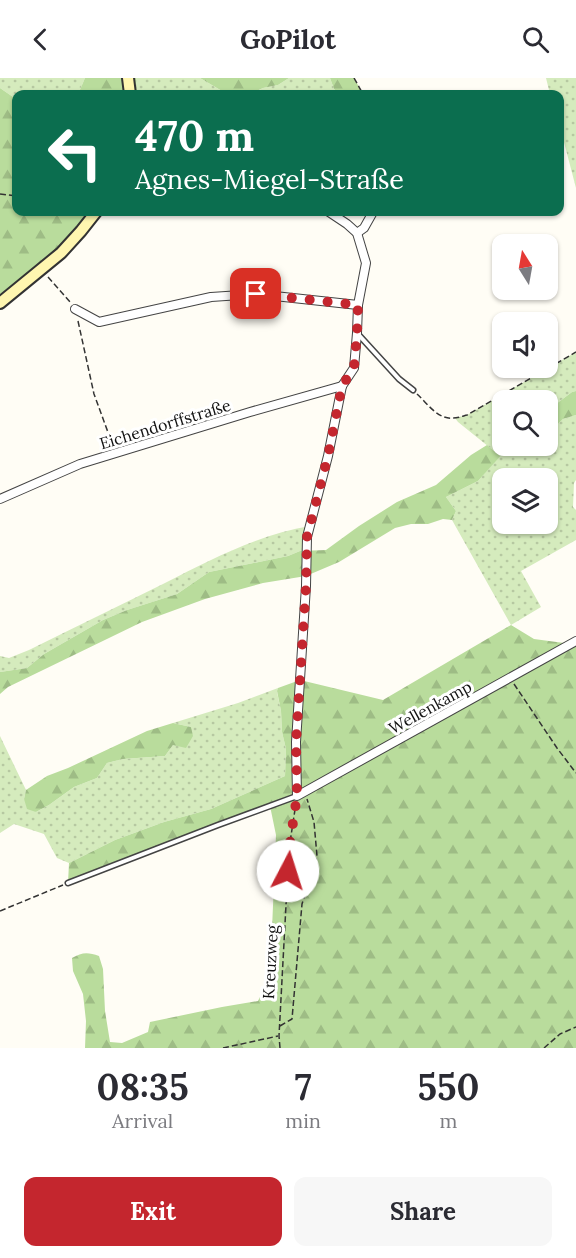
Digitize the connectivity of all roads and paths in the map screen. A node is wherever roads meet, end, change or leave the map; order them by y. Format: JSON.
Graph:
{"nodes":[{"id":1,"x":93,"y":216,"type":"edge"},
{"id":2,"x":335,"y":216,"type":"edge"},
{"id":3,"x":371,"y":216,"type":"edge"},
{"id":4,"x":357,"y":233,"type":"junction"},
{"id":5,"x":42,"y":269,"type":"junction"},
{"id":6,"x":0,"y":303,"type":"edge"},
{"id":7,"x":358,"y":305,"type":"junction"},
{"id":8,"x":75,"y":309,"type":"junction"},
{"id":9,"x":357,"y":333,"type":"junction"},
{"id":10,"x":576,"y":352,"type":"edge"},
{"id":11,"x":342,"y":386,"type":"junction"},
{"id":12,"x":413,"y":390,"type":"joint"},
{"id":13,"x":115,"y":453,"type":"junction"},
{"id":14,"x":0,"y":499,"type":"edge"},
{"id":15,"x":576,"y":641,"type":"edge"},
{"id":16,"x":510,"y":678,"type":"junction"},
{"id":17,"x":576,"y":773,"type":"edge"},
{"id":18,"x":301,"y":794,"type":"junction"},
{"id":19,"x":68,"y":883,"type":"joint"},
{"id":20,"x":0,"y":912,"type":"edge"},
{"id":21,"x":280,"y":1026,"type":"junction"},
{"id":22,"x":576,"y":1027,"type":"edge"},
{"id":23,"x":279,"y":1036,"type":"junction"},
{"id":24,"x":223,"y":1048,"type":"edge"},
{"id":25,"x":280,"y":1048,"type":"edge"},
{"id":26,"x":544,"y":1048,"type":"edge"}],
"edges":[{"from":1,"to":5,"type":"street"},
{"from":2,"to":4,"type":"street"},
{"from":3,"to":4,"type":"street"},
{"from":4,"to":7,"type":"street"},
{"from":5,"to":6,"type":"street"},
{"from":5,"to":8,"type":"path"},
{"from":7,"to":8,"type":"street"},
{"from":7,"to":9,"type":"street"},
{"from":8,"to":13,"type":"path"},
{"from":9,"to":11,"type":"street"},
{"from":9,"to":12,"type":"lane"},
{"from":10,"to":12,"type":"path"},
{"from":11,"to":13,"type":"street","name":"Eichendorffstraße"},
{"from":11,"to":18,"type":"street"},
{"from":13,"to":14,"type":"street","name":"Eichendorffstraße"},
{"from":15,"to":16,"type":"street","name":"Wellenkamp"},
{"from":16,"to":17,"type":"path"},
{"from":16,"to":18,"type":"street","name":"Wellenkamp"},
{"from":18,"to":19,"type":"lane"},
{"from":18,"to":21,"type":"path","name":"Kreuzweg"},
{"from":18,"to":21,"type":"path"},
{"from":19,"to":20,"type":"path"},
{"from":21,"to":23,"type":"path","name":"Kreuzweg"},
{"from":22,"to":26,"type":"path"},
{"from":23,"to":24,"type":"path"},
{"from":23,"to":25,"type":"path","name":"Kreuzweg"}]}
